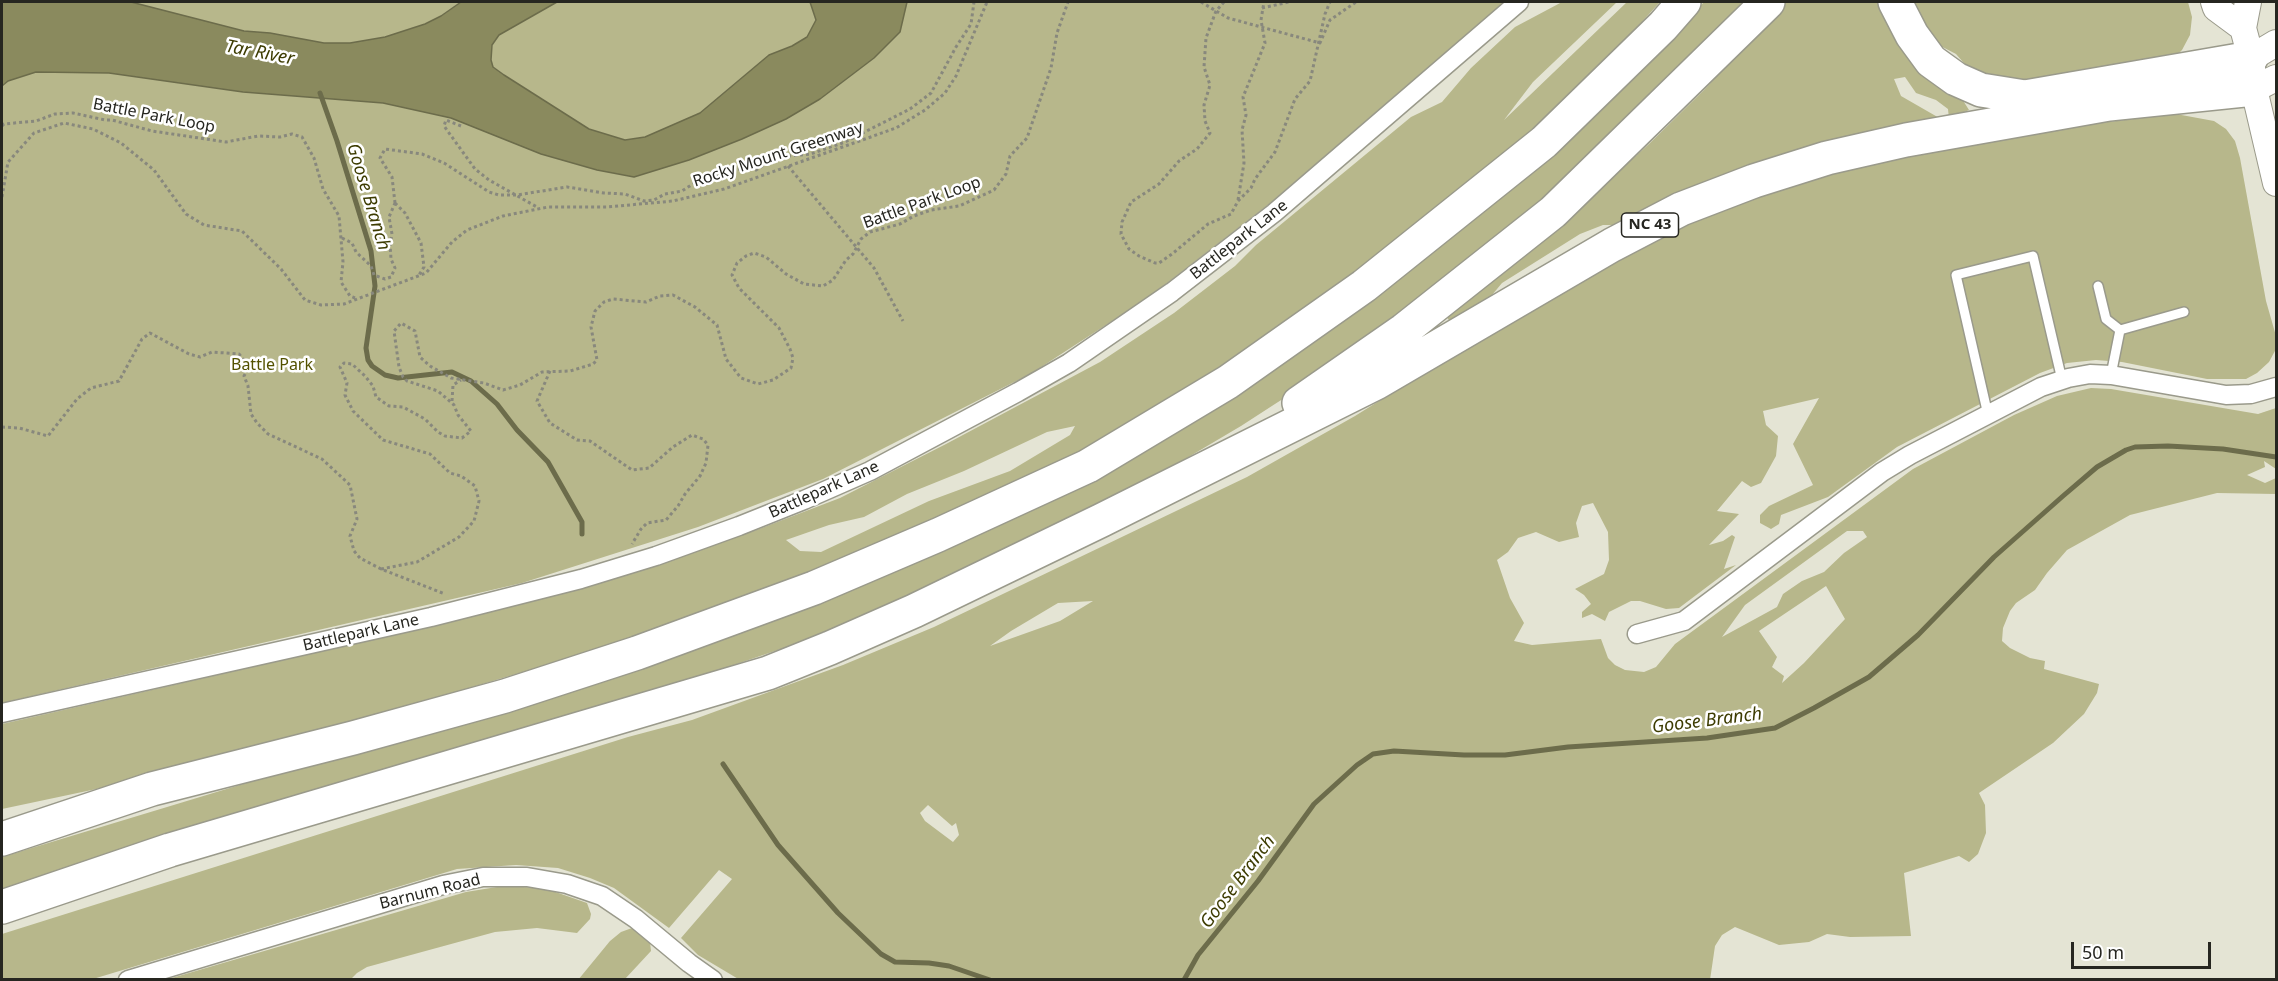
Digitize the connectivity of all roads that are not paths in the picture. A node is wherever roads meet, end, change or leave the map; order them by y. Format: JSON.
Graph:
{"nodes":[{"id":1,"x":1519,"y":2,"type":"edge"},
{"id":2,"x":1684,"y":2,"type":"edge"},
{"id":3,"x":1768,"y":2,"type":"edge"},
{"id":4,"x":1895,"y":2,"type":"edge"},
{"id":5,"x":2214,"y":2,"type":"edge"},
{"id":6,"x":2248,"y":2,"type":"edge"},
{"id":7,"x":2260,"y":59,"type":"edge"},
{"id":8,"x":2277,"y":183,"type":"edge"},
{"id":9,"x":2098,"y":286,"type":"dead end"},
{"id":10,"x":2184,"y":312,"type":"dead end"},
{"id":11,"x":2120,"y":330,"type":"junction"},
{"id":12,"x":2111,"y":375,"type":"junction"},
{"id":13,"x":2062,"y":380,"type":"junction"},
{"id":14,"x":2277,"y":387,"type":"edge"},
{"id":15,"x":1988,"y":415,"type":"junction"},
{"id":16,"x":1102,"y":520,"type":"junction"},
{"id":17,"x":1636,"y":634,"type":"dead end"},
{"id":18,"x":2,"y":714,"type":"edge"},
{"id":19,"x":2,"y":839,"type":"edge"},
{"id":20,"x":2,"y":907,"type":"edge"},
{"id":21,"x":128,"y":980,"type":"edge"},
{"id":22,"x":713,"y":980,"type":"edge"}],
"edges":[{"from":1,"to":18,"type":"street","name":"Battlepark Lane"},
{"from":2,"to":19,"type":"highway"},
{"from":3,"to":16,"type":"highway"},
{"from":4,"to":7,"type":"highway"},
{"from":5,"to":7,"type":"main road"},
{"from":6,"to":7,"type":"main road"},
{"from":7,"to":8,"type":"main road"},
{"from":7,"to":16,"type":"highway","number":"NC 43"},
{"from":9,"to":11,"type":"lane"},
{"from":10,"to":11,"type":"lane"},
{"from":11,"to":12,"type":"lane"},
{"from":12,"to":13,"type":"street"},
{"from":12,"to":14,"type":"street"},
{"from":13,"to":15,"type":"street"},
{"from":13,"to":15,"type":"lane"},
{"from":15,"to":17,"type":"street"},
{"from":16,"to":20,"type":"highway"},
{"from":21,"to":22,"type":"street","name":"Barnum Road"}]}
